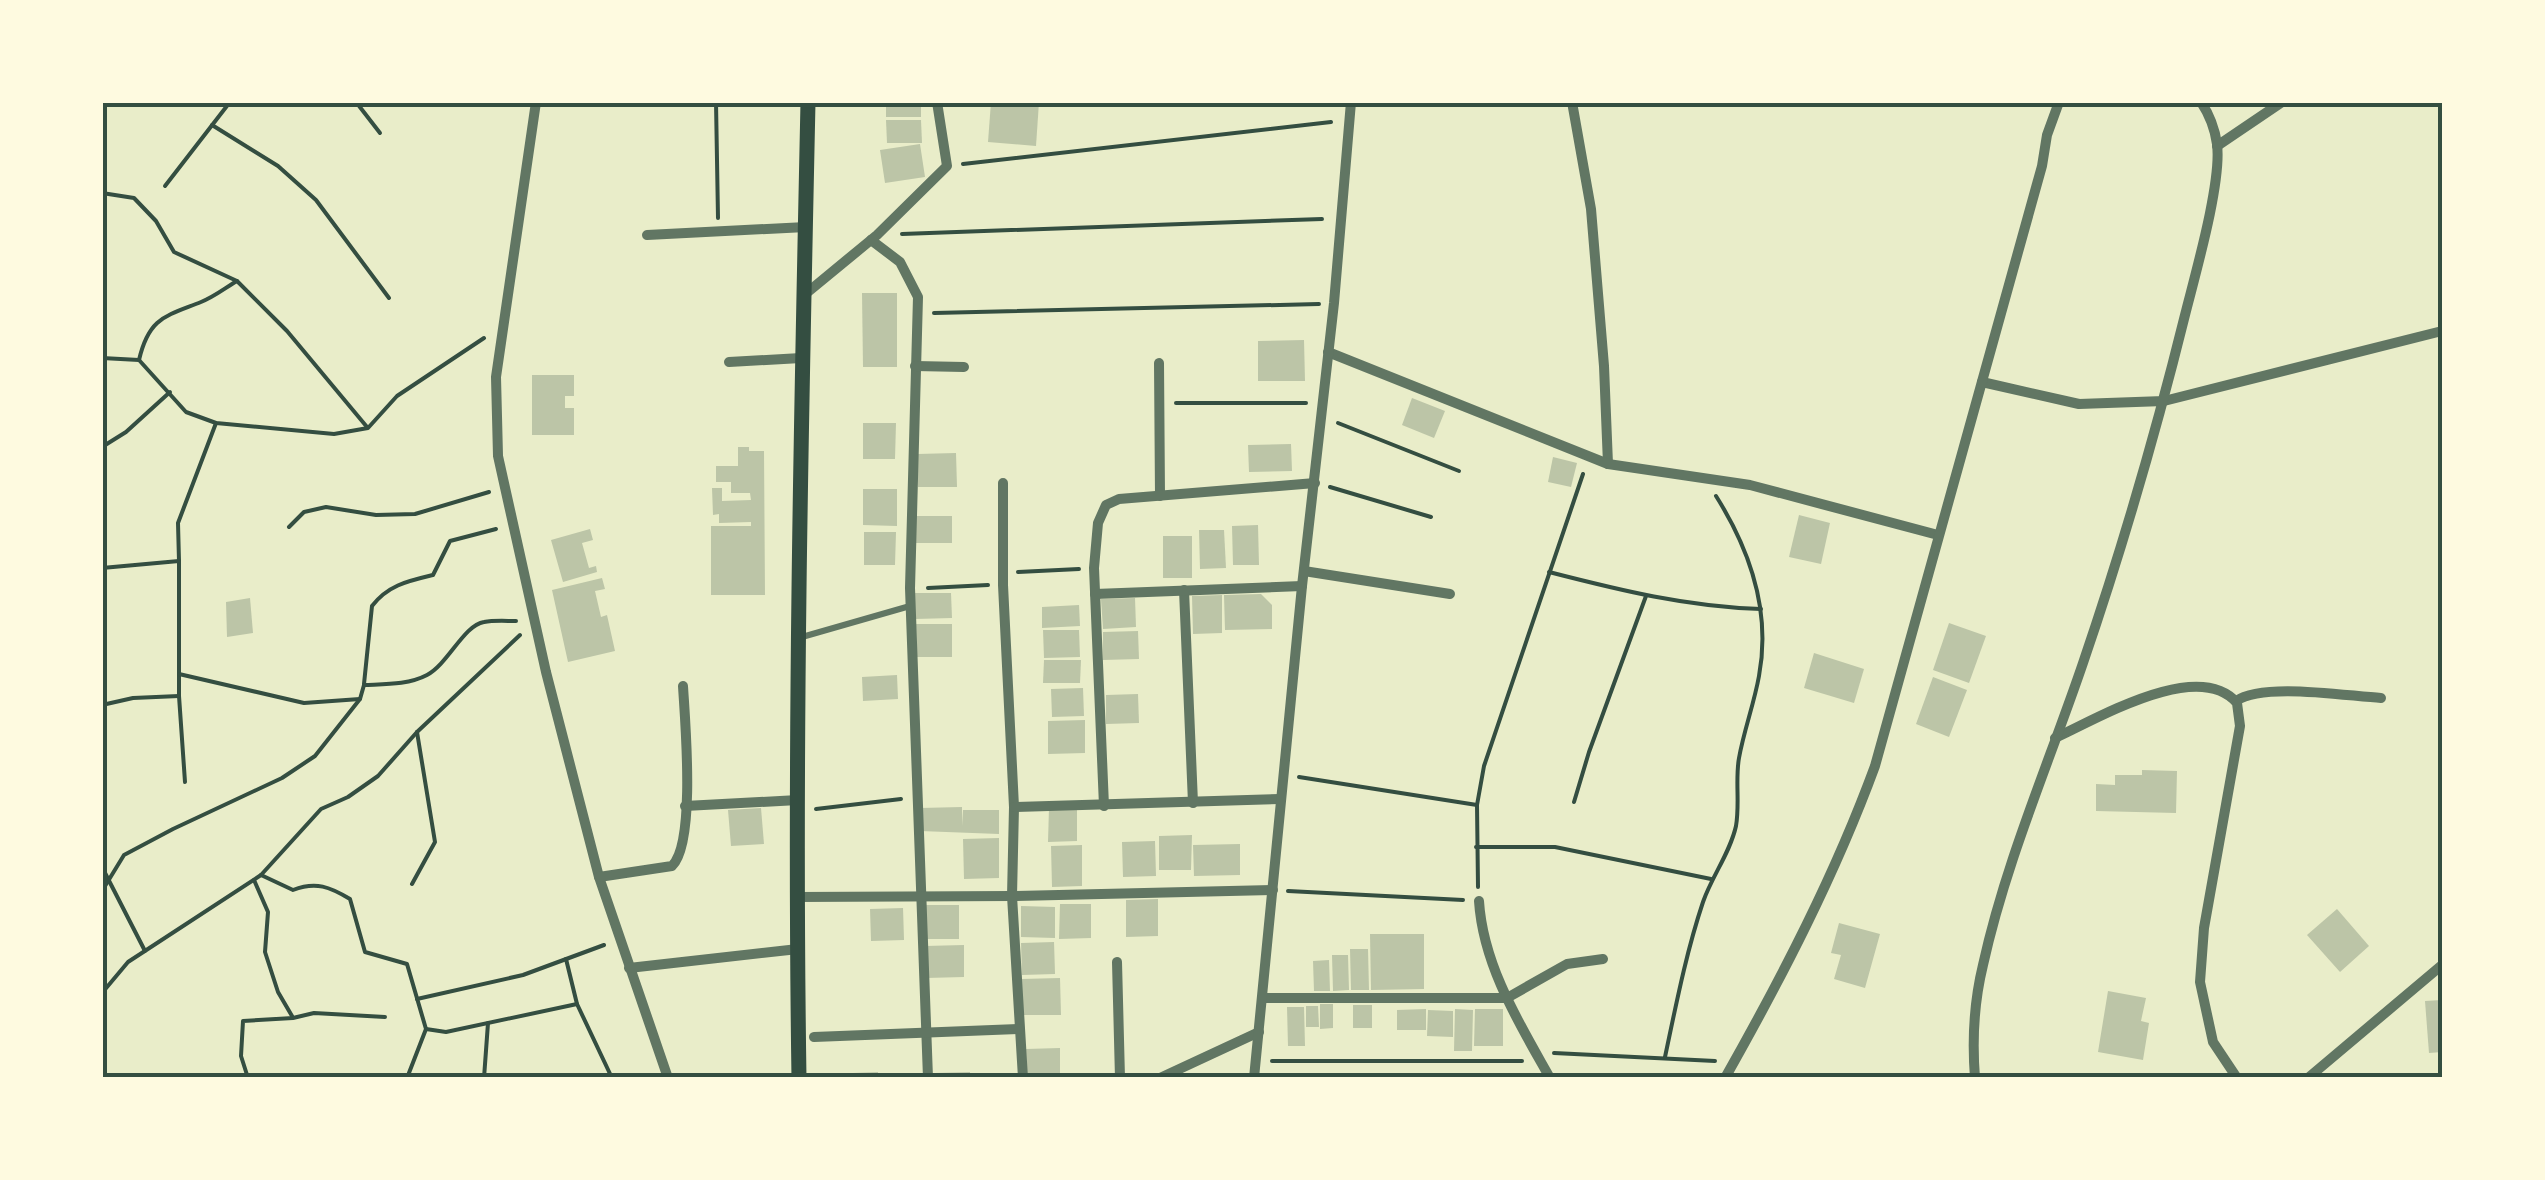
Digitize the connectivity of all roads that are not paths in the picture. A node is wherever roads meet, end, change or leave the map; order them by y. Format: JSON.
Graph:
{"nodes":[{"id":1,"x":536,"y":102,"type":"edge"},
{"id":2,"x":808,"y":102,"type":"edge"},
{"id":3,"x":937,"y":102,"type":"edge"},
{"id":4,"x":1350,"y":102,"type":"edge"},
{"id":5,"x":1572,"y":102,"type":"edge"},
{"id":6,"x":2059,"y":102,"type":"edge"},
{"id":7,"x":2200,"y":102,"type":"edge"},
{"id":8,"x":2282,"y":102,"type":"edge"},
{"id":9,"x":2217,"y":146,"type":"junction"},
{"id":10,"x":806,"y":227,"type":"junction"},
{"id":11,"x":648,"y":235,"type":"dead end"},
{"id":12,"x":874,"y":238,"type":"junction"},
{"id":13,"x":802,"y":297,"type":"junction"},
{"id":14,"x":2442,"y":331,"type":"edge"},
{"id":15,"x":1328,"y":352,"type":"junction"},
{"id":16,"x":801,"y":358,"type":"junction"},
{"id":17,"x":729,"y":362,"type":"dead end"},
{"id":18,"x":1159,"y":363,"type":"dead end"},
{"id":19,"x":914,"y":366,"type":"junction"},
{"id":20,"x":964,"y":367,"type":"dead end"},
{"id":21,"x":1982,"y":382,"type":"junction"},
{"id":22,"x":2164,"y":401,"type":"junction"},
{"id":23,"x":1608,"y":464,"type":"junction"},
{"id":24,"x":1003,"y":483,"type":"dead end"},
{"id":25,"x":1315,"y":483,"type":"junction"},
{"id":26,"x":1160,"y":496,"type":"junction"},
{"id":27,"x":1938,"y":535,"type":"junction"},
{"id":28,"x":1304,"y":571,"type":"junction"},
{"id":29,"x":1302,"y":586,"type":"junction"},
{"id":30,"x":1184,"y":590,"type":"junction"},
{"id":31,"x":1095,"y":594,"type":"junction"},
{"id":32,"x":1450,"y":594,"type":"dead end"},
{"id":33,"x":911,"y":606,"type":"junction"},
{"id":34,"x":800,"y":637,"type":"junction"},
{"id":35,"x":684,"y":686,"type":"dead end"},
{"id":36,"x":2380,"y":698,"type":"dead end"},
{"id":37,"x":2236,"y":701,"type":"junction"},
{"id":38,"x":2055,"y":738,"type":"junction"},
{"id":39,"x":1280,"y":799,"type":"junction"},
{"id":40,"x":798,"y":800,"type":"junction"},
{"id":41,"x":1193,"y":803,"type":"junction"},
{"id":42,"x":686,"y":806,"type":"junction"},
{"id":43,"x":1104,"y":806,"type":"junction"},
{"id":44,"x":1014,"y":807,"type":"junction"},
{"id":45,"x":599,"y":877,"type":"junction"},
{"id":46,"x":1274,"y":890,"type":"junction"},
{"id":47,"x":922,"y":896,"type":"junction"},
{"id":48,"x":1012,"y":896,"type":"junction"},
{"id":49,"x":797,"y":897,"type":"junction"},
{"id":50,"x":1479,"y":900,"type":"road end"},
{"id":51,"x":798,"y":949,"type":"junction"},
{"id":52,"x":1604,"y":959,"type":"dead end"},
{"id":53,"x":1117,"y":962,"type":"dead end"},
{"id":54,"x":2442,"y":965,"type":"edge"},
{"id":55,"x":630,"y":968,"type":"junction"},
{"id":56,"x":1262,"y":998,"type":"junction"},
{"id":57,"x":1507,"y":998,"type":"junction"},
{"id":58,"x":1019,"y":1029,"type":"junction"},
{"id":59,"x":927,"y":1031,"type":"junction"},
{"id":60,"x":1259,"y":1032,"type":"junction"},
{"id":61,"x":814,"y":1037,"type":"dead end"},
{"id":62,"x":668,"y":1078,"type":"edge"},
{"id":63,"x":799,"y":1078,"type":"edge"},
{"id":64,"x":928,"y":1078,"type":"edge"},
{"id":65,"x":1023,"y":1078,"type":"edge"},
{"id":66,"x":1120,"y":1078,"type":"edge"},
{"id":67,"x":1160,"y":1078,"type":"edge"},
{"id":68,"x":1254,"y":1078,"type":"edge"},
{"id":69,"x":1550,"y":1078,"type":"edge"},
{"id":70,"x":1725,"y":1078,"type":"edge"},
{"id":71,"x":1974,"y":1078,"type":"edge"},
{"id":72,"x":2237,"y":1078,"type":"edge"},
{"id":73,"x":2308,"y":1078,"type":"edge"}],
"edges":[{"from":1,"to":45,"type":"street"},
{"from":2,"to":10,"type":"main road"},
{"from":3,"to":12,"type":"street"},
{"from":4,"to":15,"type":"street"},
{"from":5,"to":23,"type":"street"},
{"from":6,"to":21,"type":"street"},
{"from":7,"to":9,"type":"street"},
{"from":8,"to":9,"type":"street"},
{"from":9,"to":22,"type":"street"},
{"from":10,"to":11,"type":"street"},
{"from":10,"to":13,"type":"main road"},
{"from":12,"to":13,"type":"street"},
{"from":12,"to":19,"type":"street"},
{"from":13,"to":16,"type":"main road"},
{"from":14,"to":22,"type":"street"},
{"from":15,"to":23,"type":"street"},
{"from":15,"to":25,"type":"street"},
{"from":16,"to":17,"type":"street"},
{"from":16,"to":34,"type":"main road"},
{"from":18,"to":26,"type":"street"},
{"from":19,"to":20,"type":"street"},
{"from":19,"to":33,"type":"street"},
{"from":21,"to":22,"type":"street"},
{"from":21,"to":27,"type":"street"},
{"from":22,"to":38,"type":"street"},
{"from":23,"to":27,"type":"street"},
{"from":24,"to":44,"type":"street"},
{"from":25,"to":26,"type":"street"},
{"from":25,"to":28,"type":"street"},
{"from":26,"to":31,"type":"street"},
{"from":27,"to":70,"type":"street"},
{"from":28,"to":29,"type":"street"},
{"from":28,"to":32,"type":"street"},
{"from":29,"to":30,"type":"street"},
{"from":29,"to":39,"type":"street"},
{"from":30,"to":31,"type":"street"},
{"from":30,"to":41,"type":"street"},
{"from":31,"to":43,"type":"street"},
{"from":33,"to":34,"type":"lane"},
{"from":33,"to":47,"type":"street"},
{"from":34,"to":40,"type":"main road"},
{"from":35,"to":42,"type":"street"},
{"from":36,"to":37,"type":"street"},
{"from":37,"to":38,"type":"street"},
{"from":37,"to":72,"type":"street"},
{"from":38,"to":71,"type":"street"},
{"from":39,"to":41,"type":"street"},
{"from":39,"to":46,"type":"street"},
{"from":40,"to":42,"type":"street"},
{"from":40,"to":49,"type":"main road"},
{"from":41,"to":43,"type":"street"},
{"from":42,"to":45,"type":"street"},
{"from":43,"to":44,"type":"street"},
{"from":44,"to":48,"type":"street"},
{"from":45,"to":55,"type":"street"},
{"from":46,"to":48,"type":"street"},
{"from":46,"to":56,"type":"street"},
{"from":47,"to":48,"type":"street"},
{"from":47,"to":49,"type":"street"},
{"from":47,"to":59,"type":"street"},
{"from":48,"to":58,"type":"street"},
{"from":49,"to":51,"type":"main road"},
{"from":50,"to":57,"type":"street"},
{"from":51,"to":55,"type":"street"},
{"from":51,"to":63,"type":"main road"},
{"from":52,"to":57,"type":"street"},
{"from":53,"to":66,"type":"street"},
{"from":54,"to":73,"type":"street"},
{"from":55,"to":62,"type":"street"},
{"from":56,"to":57,"type":"street"},
{"from":56,"to":60,"type":"street"},
{"from":57,"to":69,"type":"street"},
{"from":58,"to":59,"type":"street"},
{"from":58,"to":65,"type":"street"},
{"from":59,"to":61,"type":"street"},
{"from":59,"to":64,"type":"street"},
{"from":60,"to":67,"type":"street"},
{"from":60,"to":68,"type":"street"}]}
